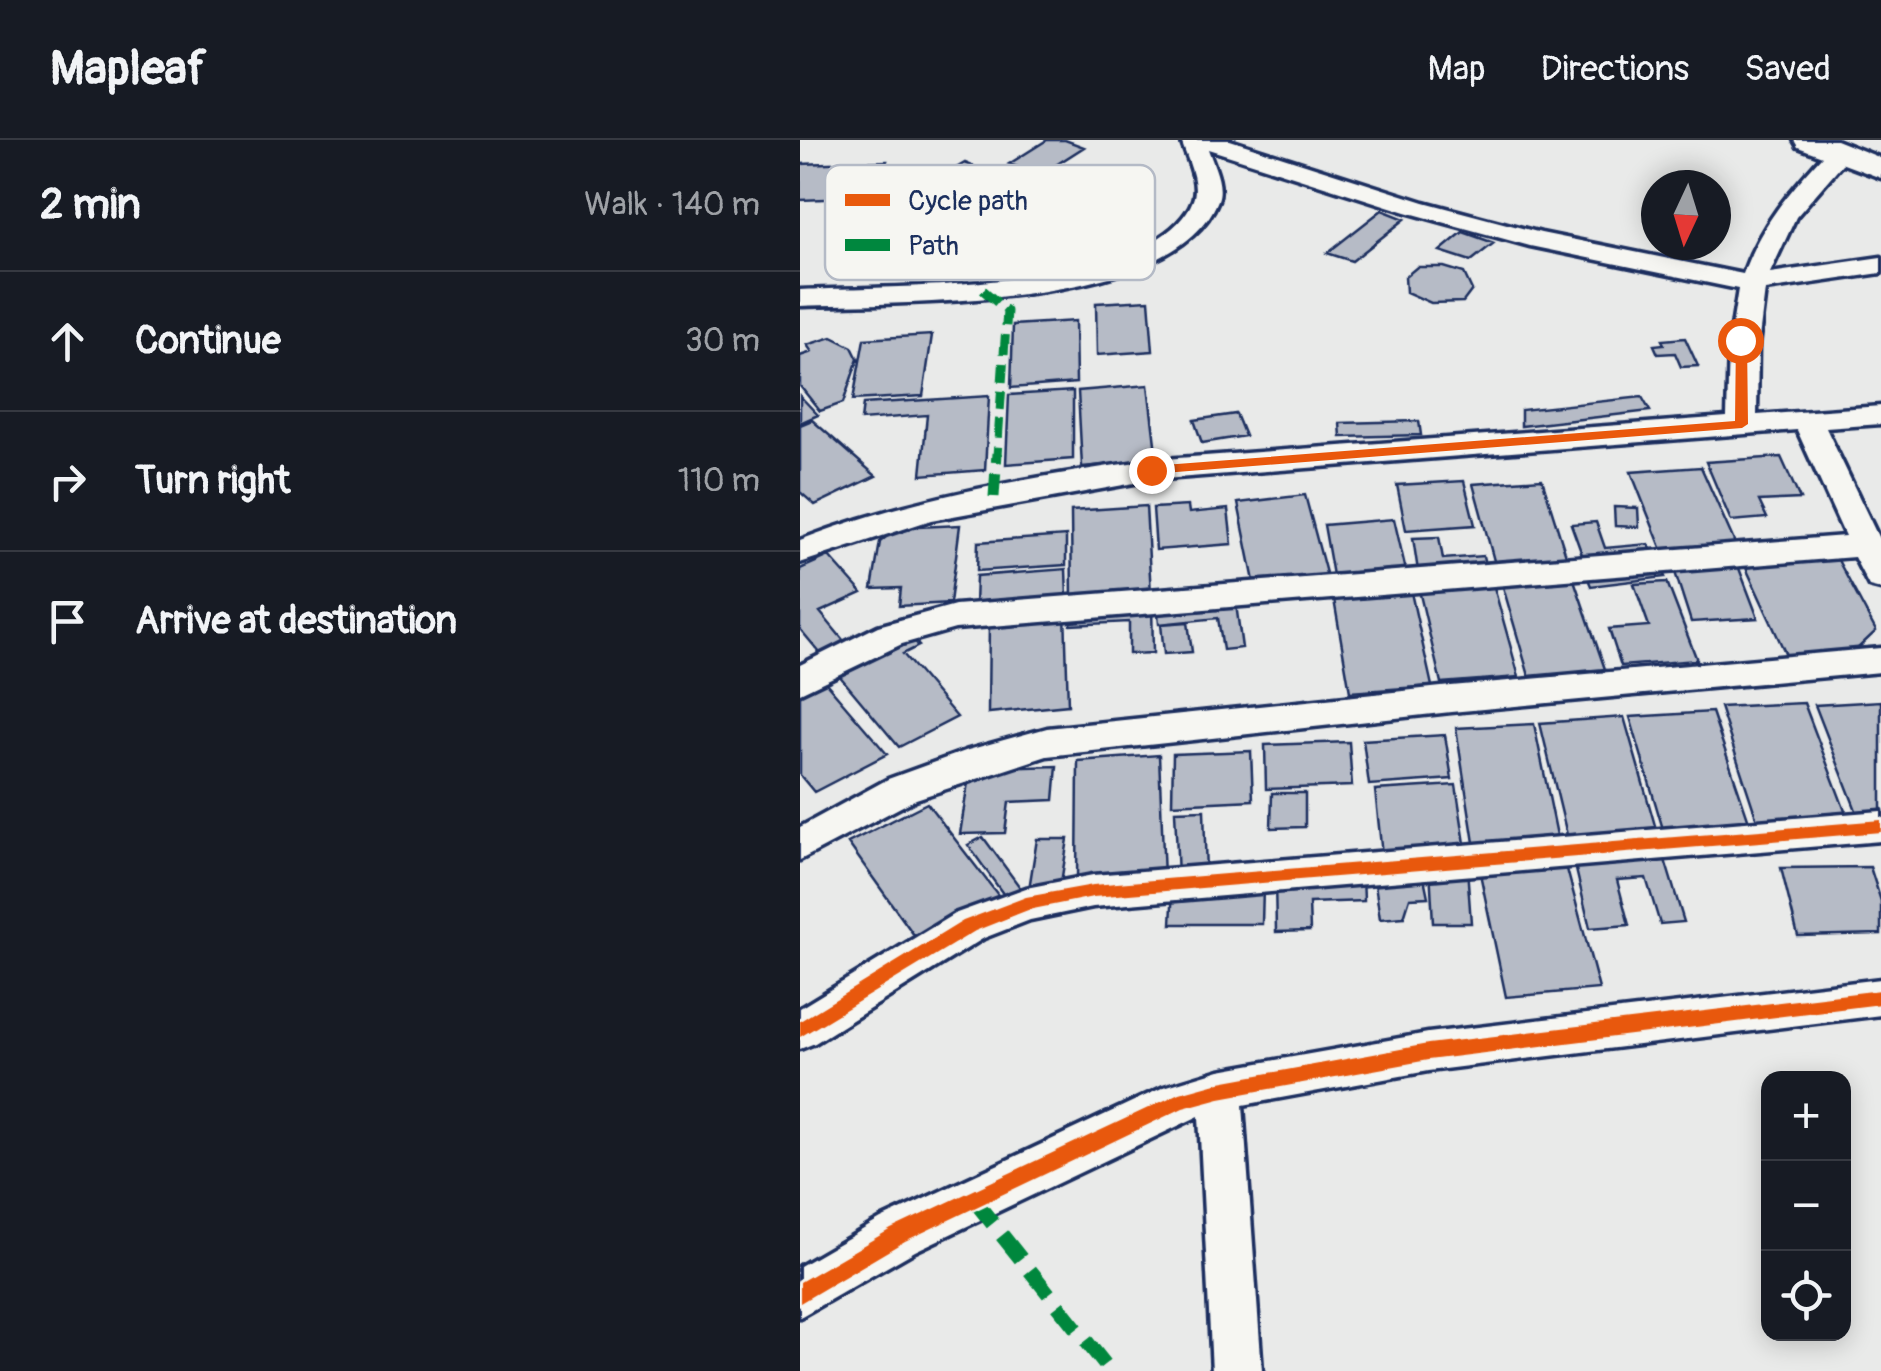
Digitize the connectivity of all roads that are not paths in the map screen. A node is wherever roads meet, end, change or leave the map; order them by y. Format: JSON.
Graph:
{"nodes":[{"id":1,"x":1193,"y":140,"type":"edge"},
{"id":2,"x":1205,"y":140,"type":"edge"},
{"id":3,"x":1824,"y":146,"type":"edge"},
{"id":4,"x":1881,"y":169,"type":"edge"},
{"id":5,"x":1155,"y":251,"type":"edge"},
{"id":6,"x":1881,"y":265,"type":"edge"},
{"id":7,"x":1044,"y":280,"type":"edge"},
{"id":8,"x":1753,"y":284,"type":"junction"},
{"id":9,"x":800,"y":298,"type":"edge"},
{"id":10,"x":1881,"y":414,"type":"edge"},
{"id":11,"x":1806,"y":420,"type":"junction"},
{"id":12,"x":1742,"y":424,"type":"junction"},
{"id":13,"x":1864,"y":545,"type":"junction"},
{"id":14,"x":800,"y":552,"type":"edge"},
{"id":15,"x":1881,"y":578,"type":"edge"},
{"id":16,"x":1881,"y":660,"type":"edge"},
{"id":17,"x":800,"y":680,"type":"edge"},
{"id":18,"x":1881,"y":826,"type":"edge"},
{"id":19,"x":800,"y":845,"type":"edge"},
{"id":20,"x":1881,"y":998,"type":"edge"},
{"id":21,"x":800,"y":1030,"type":"edge"},
{"id":22,"x":1220,"y":1090,"type":"junction"},
{"id":23,"x":800,"y":1292,"type":"edge"},
{"id":24,"x":1238,"y":1371,"type":"edge"}],
"edges":[{"from":1,"to":5,"type":"street"},
{"from":2,"to":8,"type":"street"},
{"from":3,"to":4,"type":"street"},
{"from":3,"to":8,"type":"street"},
{"from":6,"to":8,"type":"street"},
{"from":7,"to":9,"type":"street"},
{"from":8,"to":12,"type":"street"},
{"from":10,"to":11,"type":"street"},
{"from":11,"to":12,"type":"street"},
{"from":11,"to":13,"type":"street"},
{"from":12,"to":14,"type":"street"},
{"from":13,"to":15,"type":"street"},
{"from":13,"to":17,"type":"street"},
{"from":16,"to":19,"type":"street"},
{"from":18,"to":21,"type":"street"},
{"from":20,"to":22,"type":"street"},
{"from":22,"to":23,"type":"street"},
{"from":22,"to":24,"type":"street"}]}
